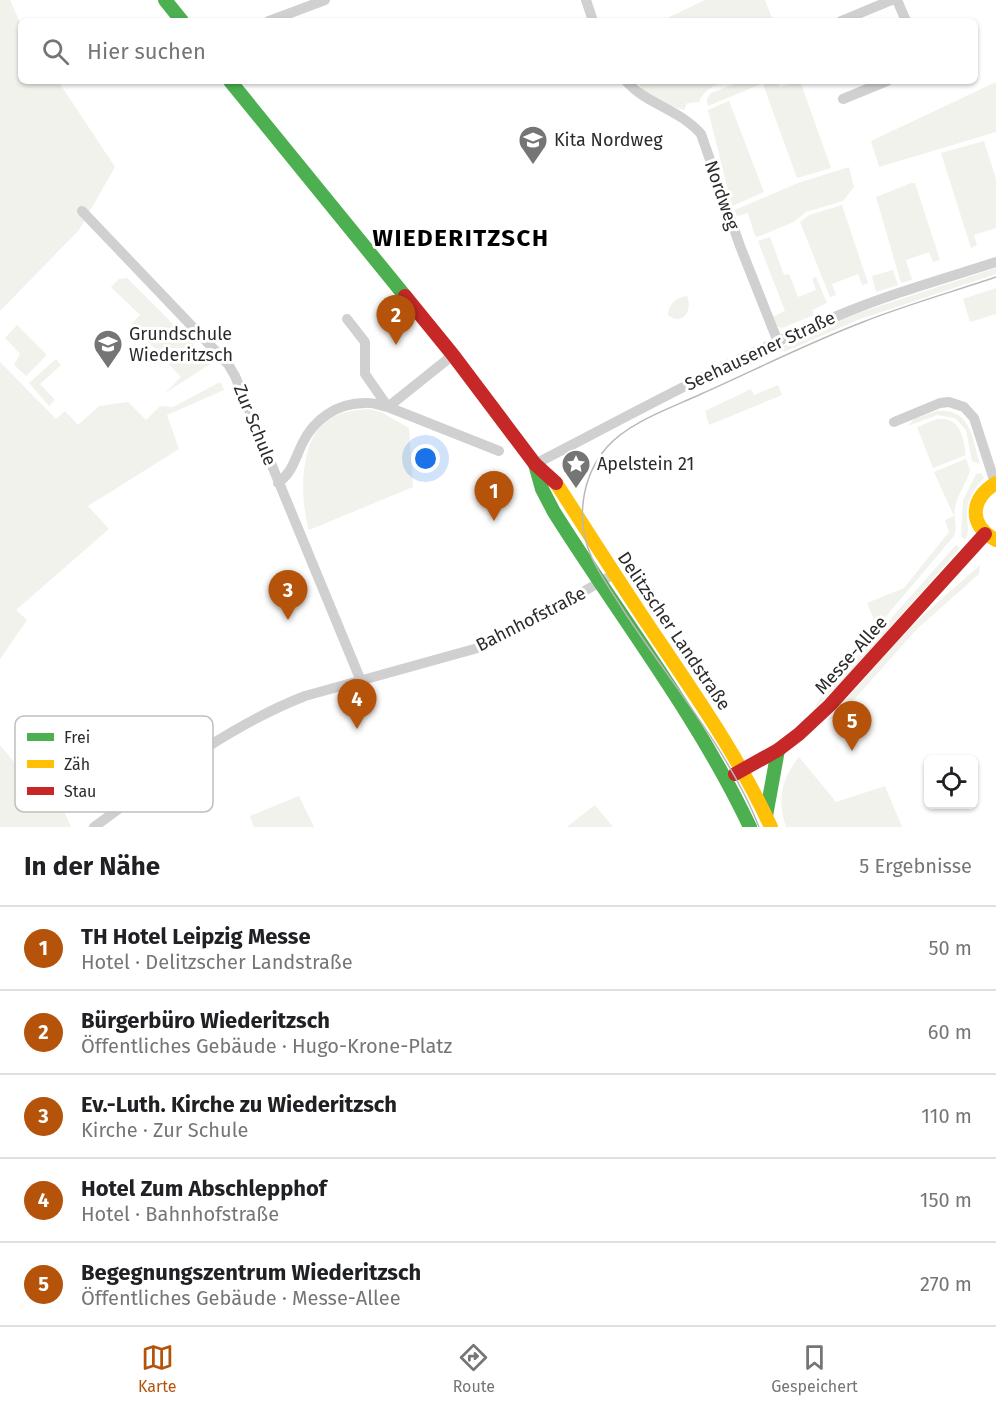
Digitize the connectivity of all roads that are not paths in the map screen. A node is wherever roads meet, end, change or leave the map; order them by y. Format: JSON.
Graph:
{"nodes":[{"id":1,"x":165,"y":0,"type":"edge"},
{"id":2,"x":325,"y":0,"type":"edge"},
{"id":3,"x":586,"y":0,"type":"edge"},
{"id":4,"x":894,"y":0,"type":"edge"},
{"id":5,"x":180,"y":18,"type":"edge"},
{"id":6,"x":277,"y":18,"type":"edge"},
{"id":7,"x":592,"y":18,"type":"edge"},
{"id":8,"x":849,"y":18,"type":"edge"},
{"id":9,"x":904,"y":18,"type":"edge"},
{"id":10,"x":232,"y":84,"type":"edge"},
{"id":11,"x":629,"y":84,"type":"edge"},
{"id":12,"x":879,"y":84,"type":"edge"},
{"id":13,"x":843,"y":99,"type":"dead end"},
{"id":14,"x":82,"y":212,"type":"dead end"},
{"id":15,"x":996,"y":262,"type":"edge"},
{"id":16,"x":347,"y":319,"type":"dead end"},
{"id":17,"x":777,"y":342,"type":"junction"},
{"id":18,"x":453,"y":356,"type":"junction"},
{"id":19,"x":388,"y":407,"type":"junction"},
{"id":20,"x":894,"y":422,"type":"dead end"},
{"id":21,"x":499,"y":451,"type":"dead end"},
{"id":22,"x":535,"y":464,"type":"junction"},
{"id":23,"x":278,"y":483,"type":"junction"},
{"id":24,"x":996,"y":483,"type":"edge"},
{"id":25,"x":990,"y":537,"type":"edge"},
{"id":26,"x":614,"y":574,"type":"junction"},
{"id":27,"x":599,"y":583,"type":"junction"},
{"id":28,"x":361,"y":681,"type":"junction"},
{"id":29,"x":213,"y":744,"type":"edge"},
{"id":30,"x":778,"y":750,"type":"junction"},
{"id":31,"x":743,"y":770,"type":"junction"},
{"id":32,"x":727,"y":779,"type":"junction"},
{"id":33,"x":115,"y":812,"type":"edge"},
{"id":34,"x":768,"y":821,"type":"edge"},
{"id":35,"x":94,"y":827,"type":"edge"},
{"id":36,"x":750,"y":827,"type":"edge"}],
"edges":[{"from":1,"to":5,"type":"street"},
{"from":2,"to":6,"type":"street"},
{"from":3,"to":7,"type":"street"},
{"from":4,"to":8,"type":"street"},
{"from":4,"to":9,"type":"street"},
{"from":10,"to":18,"type":"street","name":"Delitzscher Landstraße"},
{"from":11,"to":17,"type":"street","name":"Nordweg"},
{"from":12,"to":13,"type":"street"},
{"from":14,"to":23,"type":"street","name":"Zur Schule"},
{"from":15,"to":17,"type":"street","name":"Seehausener Straße"},
{"from":16,"to":19,"type":"street"},
{"from":17,"to":22,"type":"street","name":"Seehausener Straße"},
{"from":18,"to":19,"type":"street"},
{"from":18,"to":22,"type":"street","name":"Delitzscher Landstraße"},
{"from":19,"to":21,"type":"street"},
{"from":19,"to":23,"type":"street"},
{"from":20,"to":24,"type":"street"},
{"from":22,"to":26,"type":"street","name":"Delitzscher Landstraße"},
{"from":22,"to":27,"type":"street","name":"Delitzscher Landstraße"},
{"from":23,"to":28,"type":"street","name":"Zur Schule"},
{"from":24,"to":25,"type":"street"},
{"from":25,"to":30,"type":"street","name":"Messe-Allee"},
{"from":26,"to":27,"type":"street","name":"Bahnhofstraße"},
{"from":26,"to":31,"type":"street","name":"Delitzscher Landstraße"},
{"from":27,"to":28,"type":"street","name":"Bahnhofstraße"},
{"from":27,"to":32,"type":"street","name":"Delitzscher Landstraße"},
{"from":28,"to":29,"type":"street","name":"Bahnhofstraße"},
{"from":30,"to":31,"type":"street","name":"Messe-Allee"},
{"from":30,"to":34,"type":"street"},
{"from":31,"to":32,"type":"street","name":"Messe-Allee"},
{"from":31,"to":34,"type":"street","name":"Delitzscher Landstraße"},
{"from":32,"to":36,"type":"street","name":"Delitzscher Landstraße"},
{"from":33,"to":35,"type":"street","name":"Bahnhofstraße"}]}
